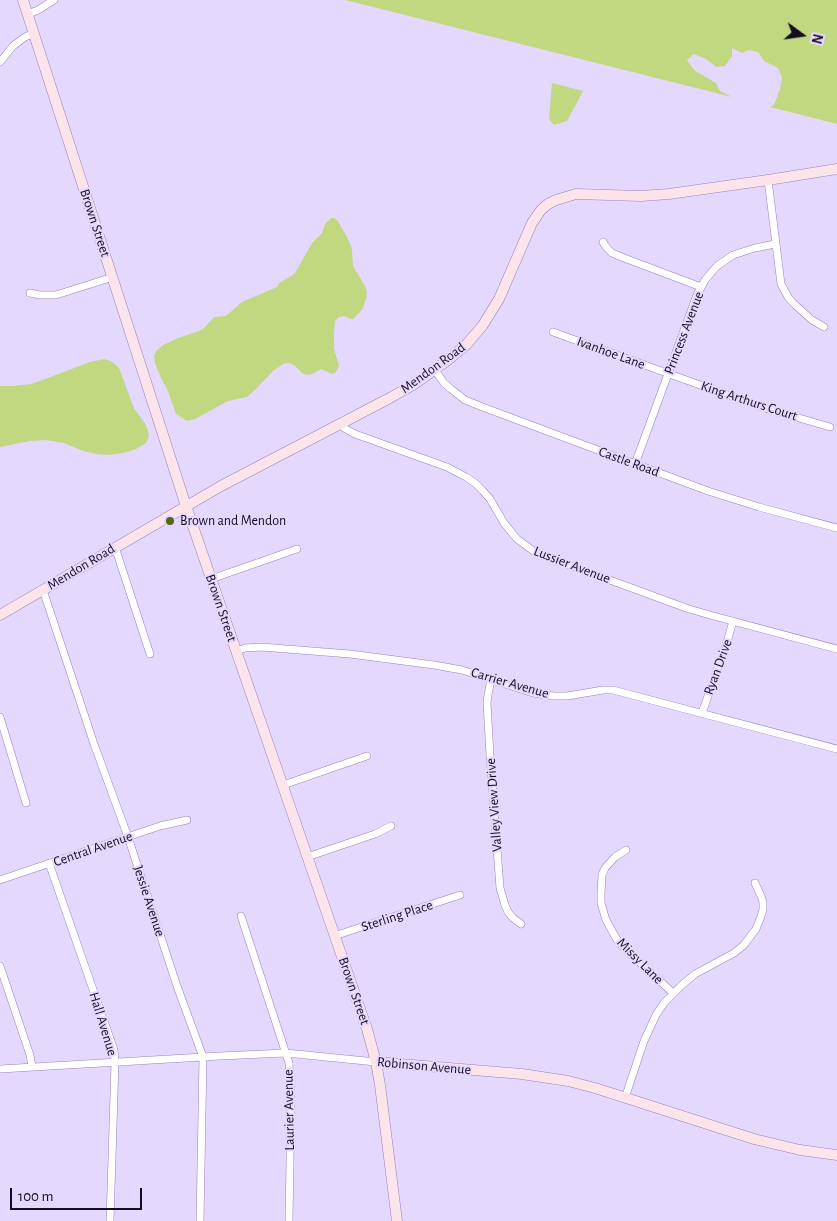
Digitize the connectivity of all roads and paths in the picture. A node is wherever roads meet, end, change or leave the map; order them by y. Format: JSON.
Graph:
{"nodes":[{"id":1,"x":23,"y":0,"type":"edge"},
{"id":2,"x":54,"y":0,"type":"edge"},
{"id":3,"x":28,"y":14,"type":"junction"},
{"id":4,"x":34,"y":33,"type":"junction"},
{"id":5,"x":0,"y":62,"type":"edge"},
{"id":6,"x":837,"y":169,"type":"edge"},
{"id":7,"x":768,"y":180,"type":"junction"},
{"id":8,"x":603,"y":242,"type":"dead end"},
{"id":9,"x":776,"y":244,"type":"junction"},
{"id":10,"x":113,"y":277,"type":"junction"},
{"id":11,"x":701,"y":287,"type":"junction"},
{"id":12,"x":30,"y":293,"type":"dead end"},
{"id":13,"x":824,"y":327,"type":"dead end"},
{"id":14,"x":553,"y":332,"type":"dead end"},
{"id":15,"x":435,"y":370,"type":"junction"},
{"id":16,"x":668,"y":374,"type":"junction"},
{"id":17,"x":342,"y":424,"type":"junction"},
{"id":18,"x":830,"y":427,"type":"dead end"},
{"id":19,"x":635,"y":464,"type":"junction"},
{"id":20,"x":186,"y":506,"type":"junction"},
{"id":21,"x":837,"y":528,"type":"edge"},
{"id":22,"x":115,"y":547,"type":"junction"},
{"id":23,"x":297,"y":549,"type":"dead end"},
{"id":24,"x":211,"y":579,"type":"junction"},
{"id":25,"x":43,"y":590,"type":"junction"},
{"id":26,"x":0,"y":615,"type":"edge"},
{"id":27,"x":733,"y":621,"type":"junction"},
{"id":28,"x":837,"y":649,"type":"edge"},
{"id":29,"x":236,"y":651,"type":"junction"},
{"id":30,"x":150,"y":654,"type":"dead end"},
{"id":31,"x":491,"y":679,"type":"junction"},
{"id":32,"x":702,"y":713,"type":"junction"},
{"id":33,"x":0,"y":717,"type":"edge"},
{"id":34,"x":837,"y":749,"type":"edge"},
{"id":35,"x":367,"y":756,"type":"dead end"},
{"id":36,"x":283,"y":785,"type":"junction"},
{"id":37,"x":26,"y":803,"type":"dead end"},
{"id":38,"x":187,"y":820,"type":"dead end"},
{"id":39,"x":391,"y":826,"type":"dead end"},
{"id":40,"x":128,"y":837,"type":"junction"},
{"id":41,"x":626,"y":850,"type":"dead end"},
{"id":42,"x":307,"y":857,"type":"junction"},
{"id":43,"x":49,"y":863,"type":"junction"},
{"id":44,"x":0,"y":880,"type":"edge"},
{"id":45,"x":755,"y":883,"type":"dead end"},
{"id":46,"x":460,"y":895,"type":"dead end"},
{"id":47,"x":241,"y":916,"type":"dead end"},
{"id":48,"x":521,"y":924,"type":"dead end"},
{"id":49,"x":334,"y":936,"type":"junction"},
{"id":50,"x":0,"y":966,"type":"edge"},
{"id":51,"x":673,"y":993,"type":"junction"},
{"id":52,"x":286,"y":1053,"type":"junction"},
{"id":53,"x":204,"y":1057,"type":"junction"},
{"id":54,"x":115,"y":1062,"type":"junction"},
{"id":55,"x":376,"y":1062,"type":"junction"},
{"id":56,"x":32,"y":1067,"type":"junction"},
{"id":57,"x":0,"y":1069,"type":"edge"},
{"id":58,"x":625,"y":1098,"type":"junction"},
{"id":59,"x":837,"y":1155,"type":"edge"},
{"id":60,"x":110,"y":1221,"type":"edge"},
{"id":61,"x":200,"y":1221,"type":"edge"},
{"id":62,"x":289,"y":1221,"type":"edge"},
{"id":63,"x":397,"y":1221,"type":"edge"}],
"edges":[{"from":1,"to":3,"type":"street","name":"Brown Street"},
{"from":2,"to":3,"type":"street"},
{"from":3,"to":4,"type":"street","name":"Brown Street"},
{"from":4,"to":5,"type":"street"},
{"from":4,"to":10,"type":"street","name":"Brown Street"},
{"from":6,"to":7,"type":"street","name":"Mendon Road"},
{"from":7,"to":9,"type":"street"},
{"from":7,"to":15,"type":"street","name":"Mendon Road"},
{"from":8,"to":11,"type":"street"},
{"from":9,"to":11,"type":"street","name":"Princess Avenue"},
{"from":9,"to":13,"type":"street"},
{"from":10,"to":12,"type":"street"},
{"from":10,"to":20,"type":"street","name":"Brown Street"},
{"from":11,"to":16,"type":"street","name":"Princess Avenue"},
{"from":14,"to":16,"type":"street","name":"Ivanhoe Lane"},
{"from":15,"to":17,"type":"street","name":"Mendon Road"},
{"from":15,"to":19,"type":"street","name":"Castle Road"},
{"from":16,"to":18,"type":"street","name":"King Arthurs Court"},
{"from":16,"to":19,"type":"street","name":"Princess Avenue"},
{"from":17,"to":20,"type":"street","name":"Mendon Road"},
{"from":17,"to":27,"type":"street","name":"Lussier Avenue"},
{"from":19,"to":21,"type":"street","name":"Castle Road"},
{"from":20,"to":22,"type":"street","name":"Mendon Road"},
{"from":20,"to":24,"type":"street","name":"Brown Street"},
{"from":22,"to":25,"type":"street","name":"Mendon Road"},
{"from":22,"to":30,"type":"street"},
{"from":23,"to":24,"type":"street"},
{"from":24,"to":29,"type":"street","name":"Brown Street"},
{"from":25,"to":26,"type":"street","name":"Mendon Road"},
{"from":25,"to":40,"type":"street","name":"Jessie Avenue"},
{"from":27,"to":28,"type":"street","name":"Lussier Avenue"},
{"from":27,"to":32,"type":"street","name":"Ryan Drive"},
{"from":29,"to":31,"type":"street","name":"Carrier Avenue"},
{"from":29,"to":36,"type":"street","name":"Brown Street"},
{"from":31,"to":32,"type":"street","name":"Carrier Avenue"},
{"from":31,"to":48,"type":"street","name":"Valley View Drive"},
{"from":32,"to":34,"type":"street","name":"Carrier Avenue"},
{"from":33,"to":37,"type":"street"},
{"from":35,"to":36,"type":"street"},
{"from":36,"to":42,"type":"street","name":"Brown Street"},
{"from":38,"to":40,"type":"street","name":"Central Avenue"},
{"from":39,"to":42,"type":"street"},
{"from":40,"to":43,"type":"street","name":"Central Avenue"},
{"from":40,"to":53,"type":"street","name":"Jessie Avenue"},
{"from":41,"to":51,"type":"street","name":"Missy Lane"},
{"from":42,"to":49,"type":"street","name":"Brown Street"},
{"from":43,"to":44,"type":"street","name":"Central Avenue"},
{"from":43,"to":54,"type":"street","name":"Hall Avenue"},
{"from":45,"to":51,"type":"street"},
{"from":46,"to":49,"type":"street","name":"Sterling Place"},
{"from":47,"to":52,"type":"street","name":"Laurier Avenue"},
{"from":49,"to":55,"type":"street","name":"Brown Street"},
{"from":50,"to":56,"type":"street"},
{"from":51,"to":58,"type":"street"},
{"from":52,"to":53,"type":"street","name":"Robinson Avenue"},
{"from":52,"to":55,"type":"street","name":"Robinson Avenue"},
{"from":52,"to":62,"type":"street","name":"Laurier Avenue"},
{"from":53,"to":54,"type":"street","name":"Robinson Avenue"},
{"from":53,"to":61,"type":"street","name":"Jessie Avenue"},
{"from":54,"to":56,"type":"street","name":"Robinson Avenue"},
{"from":54,"to":60,"type":"street","name":"Hall Avenue"},
{"from":55,"to":58,"type":"street","name":"Robinson Avenue"},
{"from":55,"to":63,"type":"street","name":"Brown Street"},
{"from":56,"to":57,"type":"street","name":"Robinson Avenue"},
{"from":58,"to":59,"type":"street","name":"Robinson Avenue"}]}
